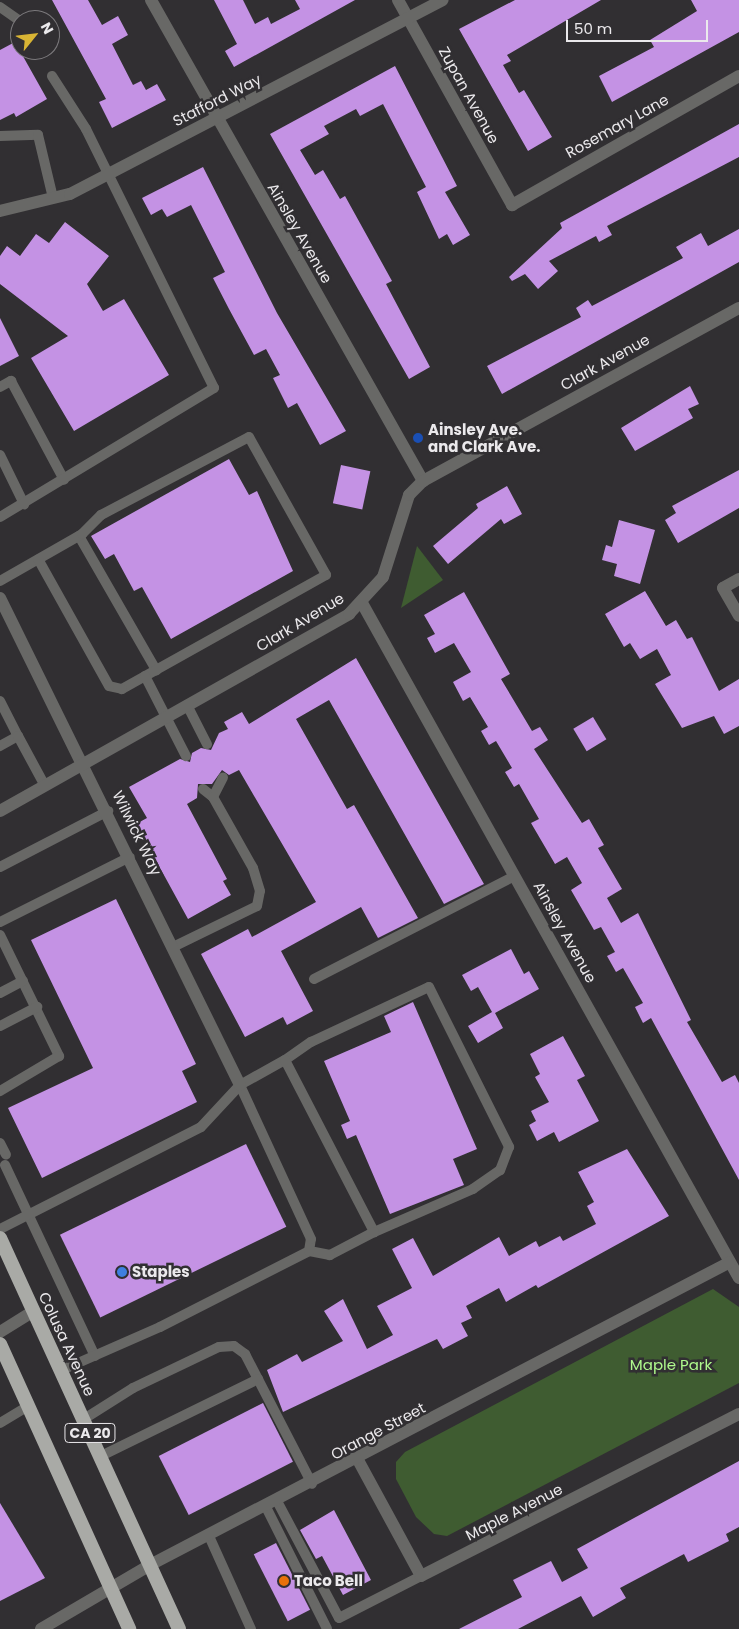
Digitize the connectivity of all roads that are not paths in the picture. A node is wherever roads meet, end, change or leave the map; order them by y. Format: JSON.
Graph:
{"nodes":[{"id":1,"x":151,"y":0,"type":"edge"},
{"id":2,"x":398,"y":0,"type":"edge"},
{"id":3,"x":443,"y":0,"type":"edge"},
{"id":4,"x":409,"y":19,"type":"junction"},
{"id":5,"x":52,"y":76,"type":"dead end"},
{"id":6,"x":739,"y":76,"type":"edge"},
{"id":7,"x":216,"y":118,"type":"junction"},
{"id":8,"x":0,"y":136,"type":"edge"},
{"id":9,"x":108,"y":174,"type":"junction"},
{"id":10,"x":53,"y":198,"type":"junction"},
{"id":11,"x":512,"y":205,"type":"joint"},
{"id":12,"x":0,"y":211,"type":"edge"},
{"id":13,"x":739,"y":308,"type":"edge"},
{"id":14,"x":0,"y":387,"type":"edge"},
{"id":15,"x":0,"y":454,"type":"edge"},
{"id":16,"x":64,"y":480,"type":"junction"},
{"id":17,"x":423,"y":481,"type":"junction"},
{"id":18,"x":24,"y":504,"type":"junction"},
{"id":19,"x":0,"y":517,"type":"edge"},
{"id":20,"x":79,"y":536,"type":"junction"},
{"id":21,"x":38,"y":559,"type":"junction"},
{"id":22,"x":739,"y":579,"type":"edge"},
{"id":23,"x":0,"y":581,"type":"edge"},
{"id":24,"x":0,"y":598,"type":"edge"},
{"id":25,"x":362,"y":603,"type":"junction"},
{"id":26,"x":739,"y":616,"type":"edge"},
{"id":27,"x":156,"y":670,"type":"junction"},
{"id":28,"x":145,"y":676,"type":"junction"},
{"id":29,"x":0,"y":701,"type":"edge"},
{"id":30,"x":187,"y":705,"type":"junction"},
{"id":31,"x":166,"y":716,"type":"junction"},
{"id":32,"x":18,"y":736,"type":"junction"},
{"id":33,"x":207,"y":744,"type":"dead end"},
{"id":34,"x":0,"y":746,"type":"edge"},
{"id":35,"x":186,"y":756,"type":"dead end"},
{"id":36,"x":84,"y":761,"type":"junction"},
{"id":37,"x":223,"y":777,"type":"dead end"},
{"id":38,"x":44,"y":784,"type":"junction"},
{"id":39,"x":203,"y":789,"type":"dead end"},
{"id":40,"x":213,"y":797,"type":"junction"},
{"id":41,"x":0,"y":810,"type":"edge"},
{"id":42,"x":108,"y":811,"type":"junction"},
{"id":43,"x":130,"y":857,"type":"junction"},
{"id":44,"x":0,"y":867,"type":"edge"},
{"id":45,"x":514,"y":876,"type":"junction"},
{"id":46,"x":0,"y":922,"type":"edge"},
{"id":47,"x":0,"y":935,"type":"edge"},
{"id":48,"x":173,"y":947,"type":"junction"},
{"id":49,"x":314,"y":979,"type":"dead end"},
{"id":50,"x":23,"y":981,"type":"junction"},
{"id":51,"x":0,"y":993,"type":"edge"},
{"id":52,"x":37,"y":1007,"type":"junction"},
{"id":53,"x":0,"y":1026,"type":"edge"},
{"id":54,"x":285,"y":1060,"type":"junction"},
{"id":55,"x":240,"y":1085,"type":"junction"},
{"id":56,"x":0,"y":1091,"type":"edge"},
{"id":57,"x":0,"y":1143,"type":"edge"},
{"id":58,"x":28,"y":1215,"type":"junction"},
{"id":59,"x":0,"y":1230,"type":"edge"},
{"id":60,"x":374,"y":1232,"type":"junction"},
{"id":61,"x":0,"y":1238,"type":"edge"},
{"id":62,"x":309,"y":1251,"type":"junction"},
{"id":63,"x":730,"y":1262,"type":"junction"},
{"id":64,"x":739,"y":1278,"type":"edge"},
{"id":65,"x":34,"y":1311,"type":"junction"},
{"id":66,"x":0,"y":1332,"type":"edge"},
{"id":67,"x":0,"y":1344,"type":"edge"},
{"id":68,"x":95,"y":1356,"type":"junction"},
{"id":69,"x":62,"y":1370,"type":"junction"},
{"id":70,"x":258,"y":1379,"type":"junction"},
{"id":71,"x":28,"y":1406,"type":"junction"},
{"id":72,"x":739,"y":1414,"type":"edge"},
{"id":73,"x":84,"y":1419,"type":"junction"},
{"id":74,"x":0,"y":1423,"type":"edge"},
{"id":75,"x":100,"y":1456,"type":"junction"},
{"id":76,"x":358,"y":1460,"type":"junction"},
{"id":77,"x":312,"y":1484,"type":"junction"},
{"id":78,"x":272,"y":1504,"type":"junction"},
{"id":79,"x":209,"y":1536,"type":"junction"},
{"id":80,"x":150,"y":1565,"type":"junction"},
{"id":81,"x":421,"y":1576,"type":"junction"},
{"id":82,"x":110,"y":1587,"type":"junction"},
{"id":83,"x":41,"y":1629,"type":"edge"},
{"id":84,"x":129,"y":1629,"type":"edge"},
{"id":85,"x":179,"y":1629,"type":"edge"},
{"id":86,"x":251,"y":1629,"type":"edge"},
{"id":87,"x":327,"y":1629,"type":"edge"}],
"edges":[{"from":1,"to":7,"type":"street","name":"Ainsley Avenue"},
{"from":2,"to":4,"type":"street","name":"Zupan Avenue"},
{"from":3,"to":4,"type":"street","name":"Stafford Way"},
{"from":4,"to":7,"type":"street","name":"Stafford Way"},
{"from":4,"to":11,"type":"street","name":"Zupan Avenue"},
{"from":5,"to":9,"type":"lane"},
{"from":6,"to":11,"type":"street","name":"Rosemary Lane"},
{"from":7,"to":9,"type":"street","name":"Stafford Way"},
{"from":7,"to":17,"type":"street","name":"Ainsley Avenue"},
{"from":8,"to":10,"type":"lane"},
{"from":9,"to":10,"type":"street","name":"Stafford Way"},
{"from":9,"to":16,"type":"lane"},
{"from":10,"to":12,"type":"street","name":"Stafford Way"},
{"from":13,"to":17,"type":"street","name":"Clark Avenue"},
{"from":14,"to":16,"type":"lane"},
{"from":15,"to":18,"type":"lane"},
{"from":16,"to":18,"type":"lane"},
{"from":17,"to":25,"type":"street","name":"Clark Avenue"},
{"from":18,"to":19,"type":"lane"},
{"from":20,"to":21,"type":"lane"},
{"from":20,"to":27,"type":"lane"},
{"from":20,"to":27,"type":"lane"},
{"from":21,"to":23,"type":"lane"},
{"from":21,"to":28,"type":"lane"},
{"from":22,"to":26,"type":"street"},
{"from":24,"to":36,"type":"street","name":"Wilwick Way"},
{"from":25,"to":30,"type":"street","name":"Clark Avenue"},
{"from":25,"to":45,"type":"street","name":"Ainsley Avenue"},
{"from":27,"to":28,"type":"lane"},
{"from":28,"to":31,"type":"lane"},
{"from":29,"to":32,"type":"lane"},
{"from":30,"to":31,"type":"street","name":"Clark Avenue"},
{"from":30,"to":33,"type":"lane"},
{"from":31,"to":35,"type":"lane"},
{"from":31,"to":36,"type":"street","name":"Clark Avenue"},
{"from":32,"to":34,"type":"lane"},
{"from":32,"to":38,"type":"lane"},
{"from":36,"to":38,"type":"street","name":"Clark Avenue"},
{"from":36,"to":42,"type":"street","name":"Wilwick Way"},
{"from":37,"to":40,"type":"lane"},
{"from":38,"to":41,"type":"street","name":"Clark Avenue"},
{"from":39,"to":40,"type":"lane"},
{"from":40,"to":48,"type":"lane"},
{"from":42,"to":43,"type":"street","name":"Wilwick Way"},
{"from":42,"to":44,"type":"lane"},
{"from":43,"to":46,"type":"lane"},
{"from":43,"to":48,"type":"street","name":"Wilwick Way"},
{"from":45,"to":49,"type":"lane"},
{"from":45,"to":63,"type":"street","name":"Ainsley Avenue"},
{"from":47,"to":50,"type":"lane"},
{"from":48,"to":55,"type":"street","name":"Wilwick Way"},
{"from":50,"to":51,"type":"lane"},
{"from":50,"to":52,"type":"lane"},
{"from":52,"to":53,"type":"lane"},
{"from":52,"to":56,"type":"lane"},
{"from":54,"to":55,"type":"lane"},
{"from":54,"to":60,"type":"lane"},
{"from":54,"to":60,"type":"lane"},
{"from":55,"to":58,"type":"lane"},
{"from":55,"to":62,"type":"lane"},
{"from":57,"to":58,"type":"lane"},
{"from":58,"to":59,"type":"lane"},
{"from":58,"to":68,"type":"lane"},
{"from":60,"to":62,"type":"lane"},
{"from":61,"to":65,"type":"highway","name":"Colusa Avenue","number":"CA 20"},
{"from":62,"to":68,"type":"lane"},
{"from":63,"to":64,"type":"street","name":"Ainsley Avenue"},
{"from":63,"to":76,"type":"street","name":"Orange Street"},
{"from":65,"to":66,"type":"street"},
{"from":65,"to":69,"type":"highway","name":"Colusa Avenue","number":"CA 20"},
{"from":67,"to":71,"type":"highway","number":"CA 20"},
{"from":68,"to":69,"type":"lane"},
{"from":69,"to":73,"type":"highway","name":"Colusa Avenue","number":"CA 20"},
{"from":70,"to":73,"type":"lane"},
{"from":70,"to":75,"type":"lane"},
{"from":70,"to":77,"type":"lane"},
{"from":71,"to":74,"type":"lane"},
{"from":71,"to":82,"type":"highway","number":"CA 20"},
{"from":72,"to":81,"type":"street","name":"Maple Avenue"},
{"from":73,"to":75,"type":"highway","name":"Colusa Avenue","number":"CA 20"},
{"from":75,"to":80,"type":"highway","name":"Colusa Avenue","number":"CA 20"},
{"from":76,"to":77,"type":"street","name":"Orange Street"},
{"from":76,"to":81,"type":"street"},
{"from":77,"to":78,"type":"street","name":"Orange Street"},
{"from":78,"to":79,"type":"street","name":"Orange Street"},
{"from":78,"to":81,"type":"lane"},
{"from":78,"to":87,"type":"lane"},
{"from":79,"to":80,"type":"street","name":"Orange Street"},
{"from":79,"to":86,"type":"lane"},
{"from":80,"to":82,"type":"street","name":"Orange Street"},
{"from":80,"to":85,"type":"highway","name":"Colusa Avenue","number":"CA 20"},
{"from":82,"to":83,"type":"street","name":"Orange Street"},
{"from":82,"to":84,"type":"highway","number":"CA 20"}]}
